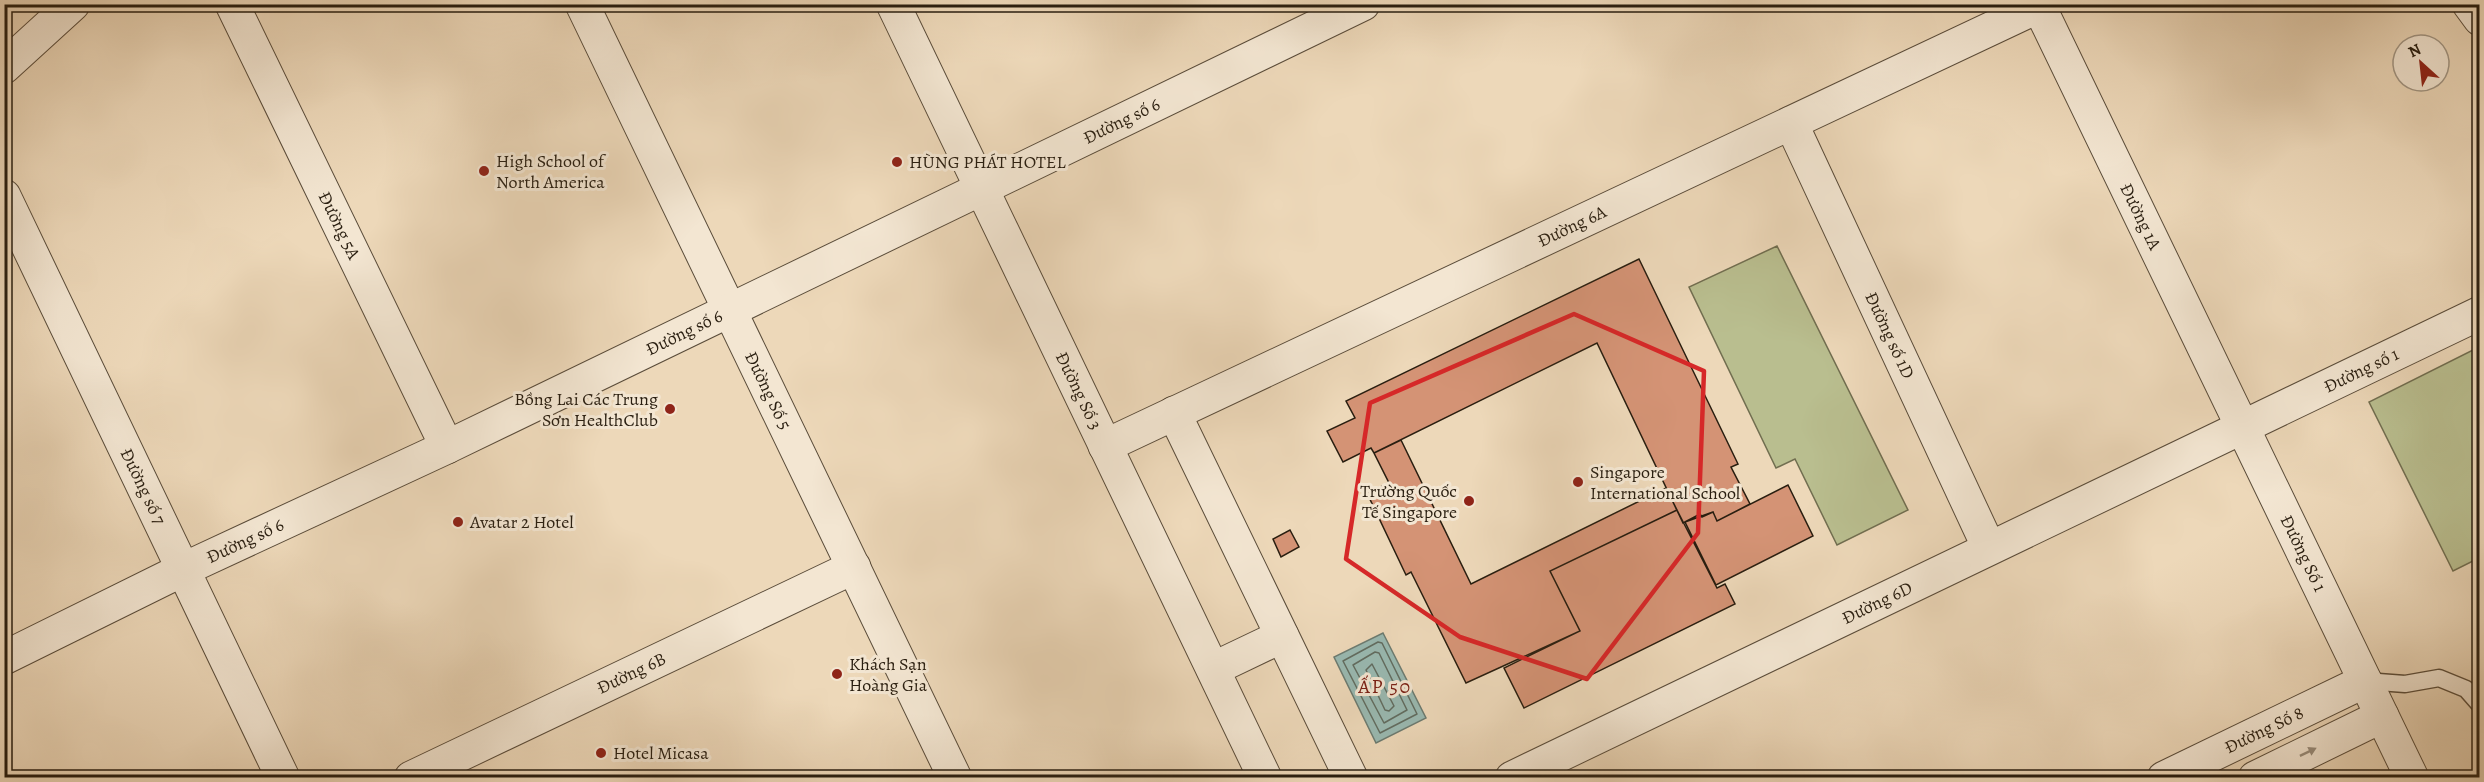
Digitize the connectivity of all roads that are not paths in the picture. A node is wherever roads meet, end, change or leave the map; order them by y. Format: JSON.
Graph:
{"nodes":[{"id":1,"x":73,"y":4,"type":"edge"},
{"id":2,"x":232,"y":4,"type":"edge"},
{"id":3,"x":582,"y":4,"type":"edge"},
{"id":4,"x":893,"y":4,"type":"edge"},
{"id":5,"x":1363,"y":4,"type":"edge"},
{"id":6,"x":2469,"y":4,"type":"edge"},
{"id":7,"x":2038,"y":5,"type":"edge"},
{"id":8,"x":2480,"y":19,"type":"edge"},
{"id":9,"x":4,"y":67,"type":"edge"},
{"id":10,"x":1791,"y":123,"type":"junction"},
{"id":11,"x":982,"y":189,"type":"junction"},
{"id":12,"x":4,"y":196,"type":"edge"},
{"id":13,"x":729,"y":311,"type":"junction"},
{"id":14,"x":2480,"y":313,"type":"edge"},
{"id":15,"x":1174,"y":413,"type":"junction"},
{"id":16,"x":2242,"y":427,"type":"junction"},
{"id":17,"x":1106,"y":446,"type":"junction"},
{"id":18,"x":447,"y":447,"type":"junction"},
{"id":19,"x":1989,"y":548,"type":"junction"},
{"id":20,"x":854,"y":567,"type":"junction"},
{"id":21,"x":182,"y":570,"type":"junction"},
{"id":22,"x":1282,"y":636,"type":"junction"},
{"id":23,"x":4,"y":658,"type":"edge"},
{"id":24,"x":1213,"y":669,"type":"junction"},
{"id":25,"x":2365,"y":681,"type":"junction"},
{"id":26,"x":2405,"y":684,"type":"junction"},
{"id":27,"x":2480,"y":705,"type":"edge"},
{"id":28,"x":2382,"y":716,"type":"junction"},
{"id":29,"x":283,"y":777,"type":"edge"},
{"id":30,"x":411,"y":777,"type":"edge"},
{"id":31,"x":954,"y":777,"type":"edge"},
{"id":32,"x":1264,"y":777,"type":"edge"},
{"id":33,"x":1350,"y":777,"type":"edge"},
{"id":34,"x":1512,"y":777,"type":"edge"},
{"id":35,"x":2164,"y":777,"type":"edge"},
{"id":36,"x":2256,"y":777,"type":"edge"},
{"id":37,"x":2412,"y":777,"type":"edge"}],
"edges":[{"from":1,"to":9,"type":"street"},
{"from":2,"to":18,"type":"street","name":"Đường 5A"},
{"from":3,"to":13,"type":"street","name":"Đường Số 5"},
{"from":4,"to":11,"type":"street","name":"Đường Số 3"},
{"from":5,"to":11,"type":"street","name":"Đường số 6"},
{"from":6,"to":8,"type":"street"},
{"from":7,"to":10,"type":"street","name":"Đường 6A"},
{"from":7,"to":16,"type":"street","name":"Đường 1A"},
{"from":10,"to":15,"type":"street","name":"Đường 6A"},
{"from":10,"to":19,"type":"street","name":"Đường số 1D"},
{"from":11,"to":13,"type":"street","name":"Đường số 6"},
{"from":11,"to":17,"type":"street","name":"Đường Số 3"},
{"from":12,"to":21,"type":"street","name":"Đường số 7"},
{"from":13,"to":18,"type":"street","name":"Đường số 6"},
{"from":13,"to":20,"type":"street","name":"Đường Số 5"},
{"from":14,"to":16,"type":"street","name":"Đường số 1"},
{"from":15,"to":17,"type":"street","name":"Đường 6A"},
{"from":15,"to":22,"type":"street"},
{"from":16,"to":19,"type":"street","name":"Đường 6D"},
{"from":16,"to":25,"type":"street","name":"Đường Số 1"},
{"from":17,"to":24,"type":"street","name":"Đường Số 3"},
{"from":18,"to":21,"type":"street","name":"Đường số 6"},
{"from":19,"to":34,"type":"street","name":"Đường 6D"},
{"from":20,"to":30,"type":"street","name":"Đường 6B"},
{"from":20,"to":31,"type":"street","name":"Đường Số 5"},
{"from":21,"to":23,"type":"street","name":"Đường số 6"},
{"from":21,"to":29,"type":"street","name":"Đường số 7"},
{"from":22,"to":24,"type":"street"},
{"from":22,"to":33,"type":"street"},
{"from":24,"to":32,"type":"street","name":"Đường Số 3"},
{"from":25,"to":26,"type":"lane"},
{"from":25,"to":28,"type":"street","name":"Đường Số 1"},
{"from":25,"to":35,"type":"street","name":"Đường Số 8"},
{"from":26,"to":27,"type":"lane"},
{"from":26,"to":28,"type":"lane"},
{"from":36,"to":28,"type":"street","one_way":true},
{"from":28,"to":37,"type":"street"}]}
